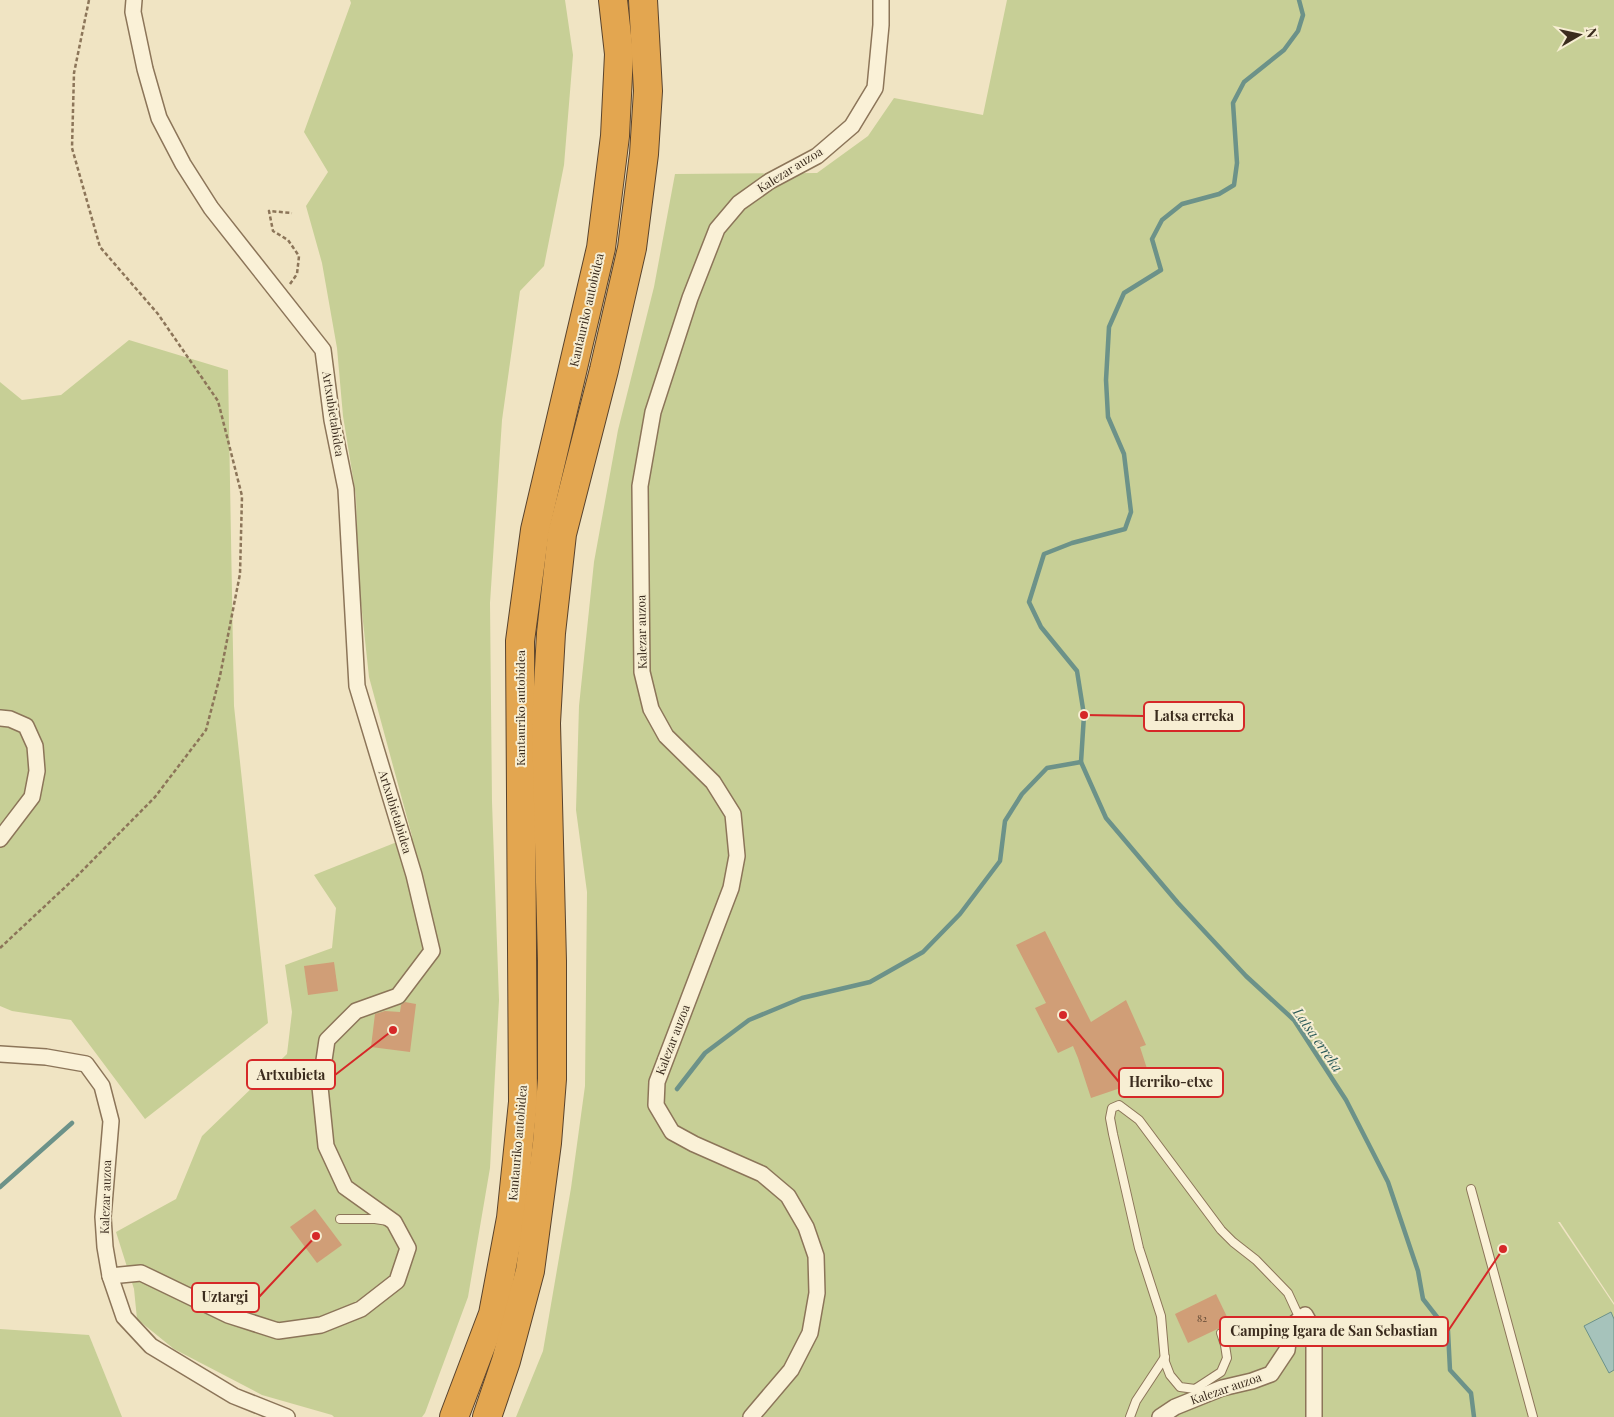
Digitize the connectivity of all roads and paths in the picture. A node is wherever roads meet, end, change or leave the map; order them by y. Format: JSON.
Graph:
{"nodes":[{"id":1,"x":89,"y":0,"type":"edge"},
{"id":2,"x":134,"y":0,"type":"edge"},
{"id":3,"x":613,"y":0,"type":"edge"},
{"id":4,"x":643,"y":0,"type":"edge"},
{"id":5,"x":881,"y":0,"type":"edge"},
{"id":6,"x":292,"y":213,"type":"dead end"},
{"id":7,"x":281,"y":296,"type":"junction"},
{"id":8,"x":0,"y":718,"type":"edge"},
{"id":9,"x":0,"y":839,"type":"edge"},
{"id":10,"x":0,"y":948,"type":"edge"},
{"id":11,"x":0,"y":1054,"type":"edge"},
{"id":12,"x":1471,"y":1189,"type":"dead end"},
{"id":13,"x":340,"y":1219,"type":"dead end"},
{"id":14,"x":394,"y":1222,"type":"junction"},
{"id":15,"x":110,"y":1276,"type":"junction"},
{"id":16,"x":1300,"y":1319,"type":"junction"},
{"id":17,"x":1221,"y":1333,"type":"dead end"},
{"id":18,"x":1165,"y":1357,"type":"junction"},
{"id":19,"x":287,"y":1417,"type":"edge"},
{"id":20,"x":454,"y":1417,"type":"edge"},
{"id":21,"x":487,"y":1417,"type":"edge"},
{"id":22,"x":751,"y":1417,"type":"edge"},
{"id":23,"x":1130,"y":1417,"type":"edge"},
{"id":24,"x":1160,"y":1417,"type":"edge"},
{"id":25,"x":1314,"y":1417,"type":"edge"},
{"id":26,"x":1533,"y":1417,"type":"edge"}],
"edges":[{"from":1,"to":10,"type":"path"},
{"from":2,"to":7,"type":"street","name":"Artxubietabidea"},
{"from":3,"to":20,"type":"highway","name":"Kantauriko autobidea"},
{"from":4,"to":21,"type":"highway","name":"Kantauriko autobidea"},
{"from":5,"to":22,"type":"street","name":"Kalezar auzoa"},
{"from":6,"to":7,"type":"path"},
{"from":7,"to":14,"type":"street","name":"Artxubietabidea"},
{"from":8,"to":9,"type":"street"},
{"from":11,"to":15,"type":"street","name":"Kalezar auzoa"},
{"from":12,"to":26,"type":"lane"},
{"from":13,"to":14,"type":"lane"},
{"from":14,"to":15,"type":"street","name":"Artxubietabidea"},
{"from":15,"to":19,"type":"street","name":"Kalezar auzoa"},
{"from":16,"to":18,"type":"lane"},
{"from":16,"to":24,"type":"street","name":"Kalezar auzoa"},
{"from":16,"to":25,"type":"street"},
{"from":17,"to":18,"type":"lane"},
{"from":18,"to":23,"type":"lane"}]}
